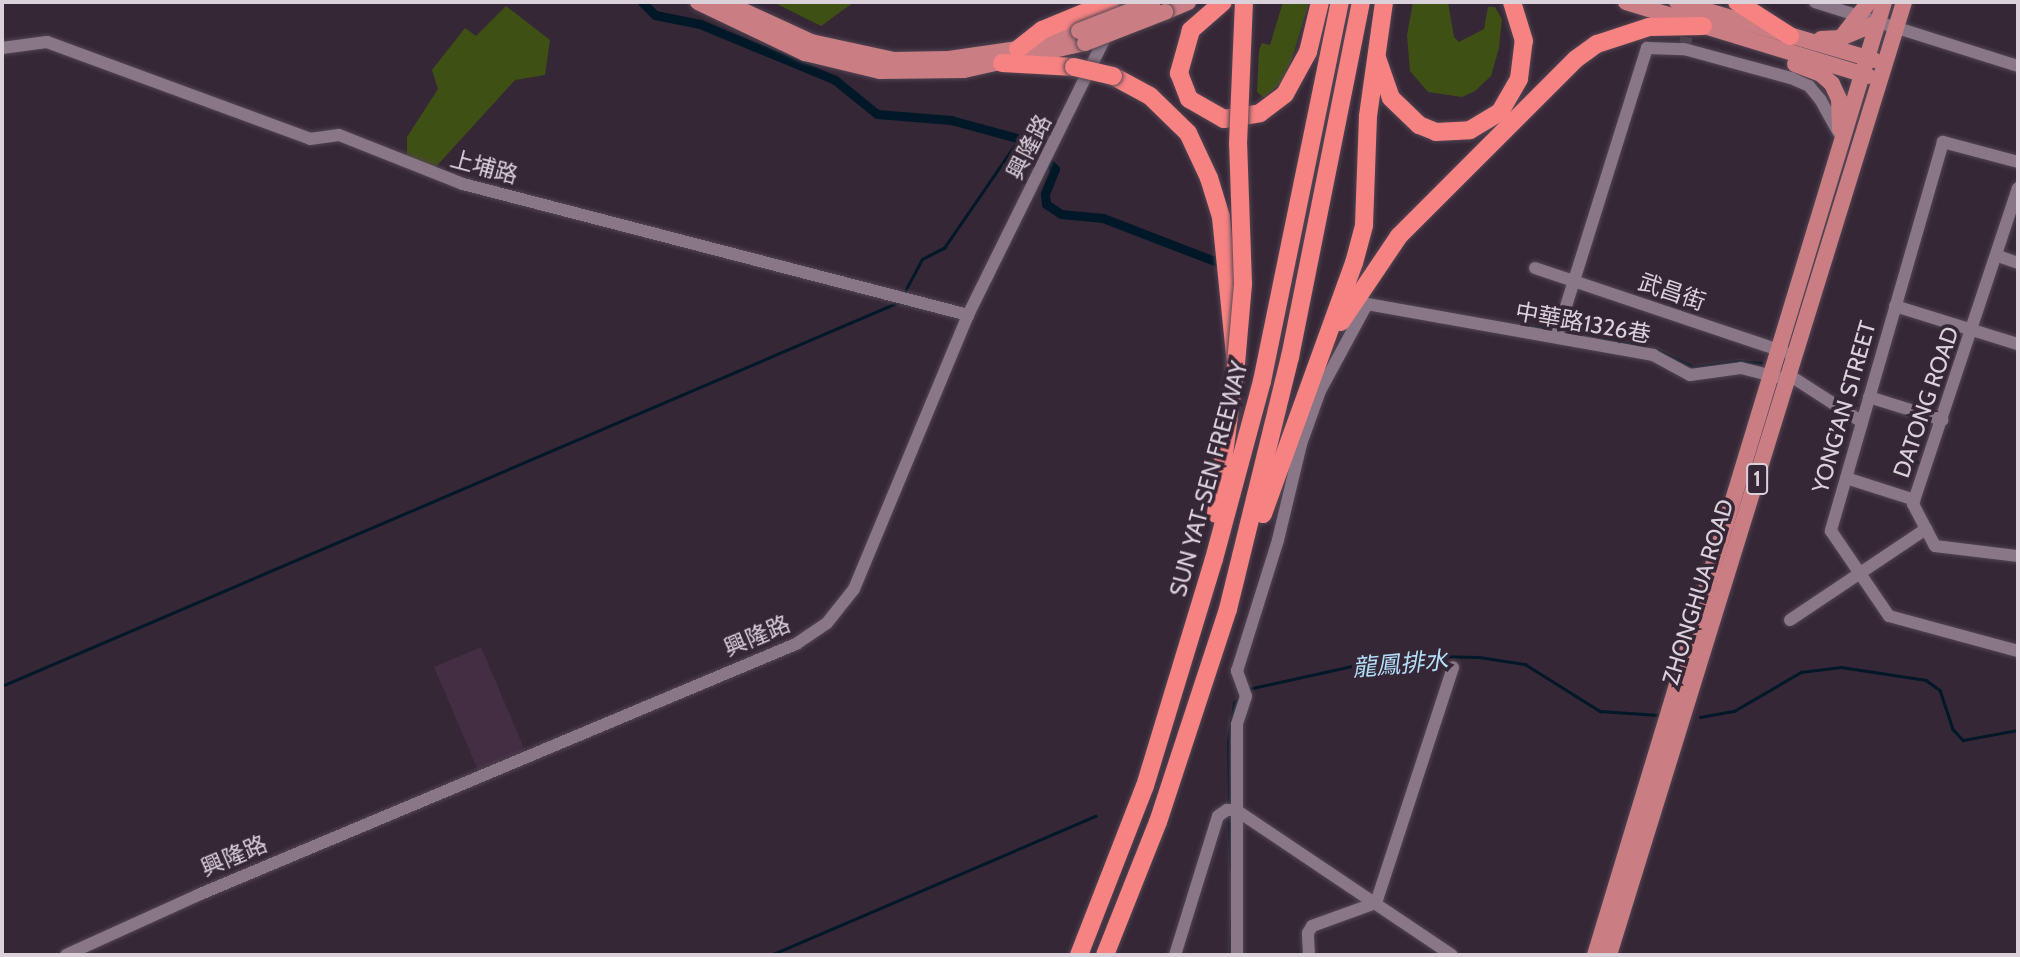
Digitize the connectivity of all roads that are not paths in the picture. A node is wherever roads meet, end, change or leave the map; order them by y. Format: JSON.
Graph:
{"nodes":[{"id":1,"x":698,"y":2,"type":"edge"},
{"id":2,"x":724,"y":2,"type":"edge"},
{"id":3,"x":1123,"y":2,"type":"edge"},
{"id":4,"x":1188,"y":2,"type":"edge"},
{"id":5,"x":1223,"y":2,"type":"edge"},
{"id":6,"x":1244,"y":2,"type":"edge"},
{"id":7,"x":1320,"y":2,"type":"edge"},
{"id":8,"x":1340,"y":2,"type":"edge"},
{"id":9,"x":1361,"y":2,"type":"edge"},
{"id":10,"x":1384,"y":2,"type":"edge"},
{"id":11,"x":1512,"y":2,"type":"edge"},
{"id":12,"x":1626,"y":2,"type":"edge"},
{"id":13,"x":1677,"y":2,"type":"edge"},
{"id":14,"x":1737,"y":2,"type":"edge"},
{"id":15,"x":1815,"y":2,"type":"edge"},
{"id":16,"x":1884,"y":2,"type":"edge"},
{"id":17,"x":1904,"y":2,"type":"edge"},
{"id":18,"x":1104,"y":5,"type":"edge"},
{"id":19,"x":1159,"y":7,"type":"edge"},
{"id":20,"x":1865,"y":8,"type":"edge"},
{"id":21,"x":1877,"y":23,"type":"junction"},
{"id":22,"x":1703,"y":26,"type":"junction"},
{"id":23,"x":1895,"y":27,"type":"junction"},
{"id":24,"x":1790,"y":36,"type":"junction"},
{"id":25,"x":1082,"y":37,"type":"junction"},
{"id":26,"x":1840,"y":38,"type":"junction"},
{"id":27,"x":2,"y":48,"type":"edge"},
{"id":28,"x":1018,"y":49,"type":"junction"},
{"id":29,"x":1377,"y":56,"type":"junction"},
{"id":30,"x":1883,"y":62,"type":"junction"},
{"id":31,"x":1002,"y":63,"type":"junction"},
{"id":32,"x":1864,"y":66,"type":"junction"},
{"id":33,"x":2018,"y":66,"type":"edge"},
{"id":34,"x":1878,"y":79,"type":"junction"},
{"id":35,"x":1842,"y":139,"type":"junction"},
{"id":36,"x":2018,"y":162,"type":"edge"},
{"id":37,"x":2018,"y":193,"type":"edge"},
{"id":38,"x":1998,"y":256,"type":"junction"},
{"id":39,"x":2018,"y":263,"type":"edge"},
{"id":40,"x":1535,"y":268,"type":"dead end"},
{"id":41,"x":1574,"y":281,"type":"junction"},
{"id":42,"x":1895,"y":306,"type":"junction"},
{"id":43,"x":968,"y":315,"type":"junction"},
{"id":44,"x":1559,"y":328,"type":"junction"},
{"id":45,"x":1973,"y":331,"type":"junction"},
{"id":46,"x":2018,"y":344,"type":"edge"},
{"id":47,"x":1787,"y":353,"type":"junction"},
{"id":48,"x":1236,"y":364,"type":"junction"},
{"id":49,"x":1783,"y":377,"type":"junction"},
{"id":50,"x":1869,"y":397,"type":"junction"},
{"id":51,"x":1300,"y":407,"type":"junction"},
{"id":52,"x":1943,"y":420,"type":"junction"},
{"id":53,"x":1862,"y":422,"type":"junction"},
{"id":54,"x":1846,"y":478,"type":"junction"},
{"id":55,"x":1915,"y":500,"type":"junction"},
{"id":56,"x":1926,"y":529,"type":"junction"},
{"id":57,"x":2018,"y":556,"type":"edge"},
{"id":58,"x":1858,"y":572,"type":"junction"},
{"id":59,"x":1205,"y":589,"type":"junction"},
{"id":60,"x":1228,"y":609,"type":"junction"},
{"id":61,"x":1790,"y":620,"type":"dead end"},
{"id":62,"x":2018,"y":650,"type":"edge"},
{"id":63,"x":1453,"y":667,"type":"dead end"},
{"id":64,"x":1236,"y":810,"type":"junction"},
{"id":65,"x":1376,"y":903,"type":"junction"},
{"id":66,"x":66,"y":955,"type":"edge"},
{"id":67,"x":1079,"y":955,"type":"edge"},
{"id":68,"x":1105,"y":955,"type":"edge"},
{"id":69,"x":1175,"y":955,"type":"edge"},
{"id":70,"x":1237,"y":955,"type":"edge"},
{"id":71,"x":1309,"y":955,"type":"edge"},
{"id":72,"x":1452,"y":955,"type":"edge"},
{"id":73,"x":1595,"y":955,"type":"edge"},
{"id":74,"x":1609,"y":955,"type":"edge"}],
"edges":[{"from":1,"to":31,"type":"main road"},
{"from":2,"to":28,"type":"main road"},
{"from":3,"to":43,"type":"street","name":"興隆路"},
{"from":4,"to":19,"type":"main road"},
{"from":5,"to":7,"type":"highway"},
{"from":6,"to":48,"type":"highway","bridge":true},
{"from":8,"to":59,"type":"highway","name":"SUN YAT-SEN FREEWAY"},
{"from":9,"to":60,"type":"highway","name":"SUN YAT-SEN FREEWAY"},
{"from":10,"to":29,"type":"highway"},
{"from":11,"to":29,"type":"highway"},
{"from":12,"to":22,"type":"main road"},
{"from":13,"to":24,"type":"main road"},
{"from":14,"to":24,"type":"highway"},
{"from":15,"to":20,"type":"street"},
{"from":16,"to":21,"type":"main road","name":"ZHONGHUA ROAD","number":"1"},
{"from":17,"to":23,"type":"main road","name":"ZHONGHUA ROAD","number":"1"},
{"from":18,"to":28,"type":"highway"},
{"from":19,"to":25,"type":"main road","bridge":true},
{"from":20,"to":21,"type":"street"},
{"from":20,"to":26,"type":"main road"},
{"from":21,"to":23,"type":"street"},
{"from":21,"to":26,"type":"main road"},
{"from":21,"to":32,"type":"main road","name":"ZHONGHUA ROAD","number":"1"},
{"from":22,"to":32,"type":"main road"},
{"from":22,"to":35,"type":"main road"},
{"from":22,"to":51,"type":"highway"},
{"from":23,"to":30,"type":"main road","name":"ZHONGHUA ROAD","number":"1"},
{"from":23,"to":33,"type":"street"},
{"from":24,"to":26,"type":"main road"},
{"from":24,"to":32,"type":"main road"},
{"from":25,"to":28,"type":"main road"},
{"from":25,"to":31,"type":"main road"},
{"from":27,"to":43,"type":"street","name":"上埔路"},
{"from":29,"to":51,"type":"highway"},
{"from":30,"to":32,"type":"main road"},
{"from":30,"to":34,"type":"main road","name":"ZHONGHUA ROAD","number":"1"},
{"from":31,"to":48,"type":"highway","bridge":true},
{"from":32,"to":34,"type":"main road"},
{"from":32,"to":35,"type":"main road","name":"ZHONGHUA ROAD","number":"1"},
{"from":34,"to":47,"type":"main road","name":"ZHONGHUA ROAD","number":"1"},
{"from":35,"to":41,"type":"street"},
{"from":35,"to":47,"type":"main road","name":"ZHONGHUA ROAD","number":"1"},
{"from":36,"to":42,"type":"street","name":"YONG’AN STREET"},
{"from":37,"to":38,"type":"street","name":"DATONG ROAD"},
{"from":38,"to":39,"type":"street"},
{"from":38,"to":45,"type":"street","name":"DATONG ROAD"},
{"from":40,"to":41,"type":"street","name":"武昌街"},
{"from":41,"to":44,"type":"street"},
{"from":41,"to":47,"type":"street","name":"武昌街"},
{"from":42,"to":45,"type":"street"},
{"from":42,"to":50,"type":"street","name":"YONG’AN STREET"},
{"from":43,"to":66,"type":"street","name":"興隆路"},
{"from":44,"to":49,"type":"street","name":"中華路1326巷"},
{"from":44,"to":64,"type":"street","name":"中華路1326巷"},
{"from":45,"to":46,"type":"street"},
{"from":45,"to":52,"type":"street","name":"DATONG ROAD"},
{"from":47,"to":49,"type":"main road","name":"ZHONGHUA ROAD","number":"1"},
{"from":48,"to":59,"type":"highway"},
{"from":49,"to":53,"type":"street","name":"中華路1326巷"},
{"from":49,"to":73,"type":"main road","name":"ZHONGHUA ROAD","number":"1"},
{"from":49,"to":74,"type":"main road","name":"ZHONGHUA ROAD","number":"1"},
{"from":50,"to":52,"type":"street"},
{"from":50,"to":53,"type":"street","name":"YONG’AN STREET"},
{"from":51,"to":60,"type":"highway"},
{"from":52,"to":55,"type":"street","name":"DATONG ROAD"},
{"from":53,"to":54,"type":"street","name":"YONG’AN STREET"},
{"from":54,"to":55,"type":"street"},
{"from":54,"to":58,"type":"street","name":"YONG’AN STREET"},
{"from":55,"to":56,"type":"street","name":"DATONG ROAD"},
{"from":56,"to":57,"type":"street"},
{"from":56,"to":58,"type":"street"},
{"from":58,"to":61,"type":"street"},
{"from":58,"to":62,"type":"street","name":"YONG’AN STREET"},
{"from":59,"to":67,"type":"highway","name":"SUN YAT-SEN FREEWAY"},
{"from":60,"to":68,"type":"highway","name":"SUN YAT-SEN FREEWAY"},
{"from":63,"to":65,"type":"street"},
{"from":64,"to":65,"type":"street"},
{"from":64,"to":69,"type":"street"},
{"from":64,"to":70,"type":"street"},
{"from":65,"to":71,"type":"street"},
{"from":65,"to":72,"type":"street"}]}
